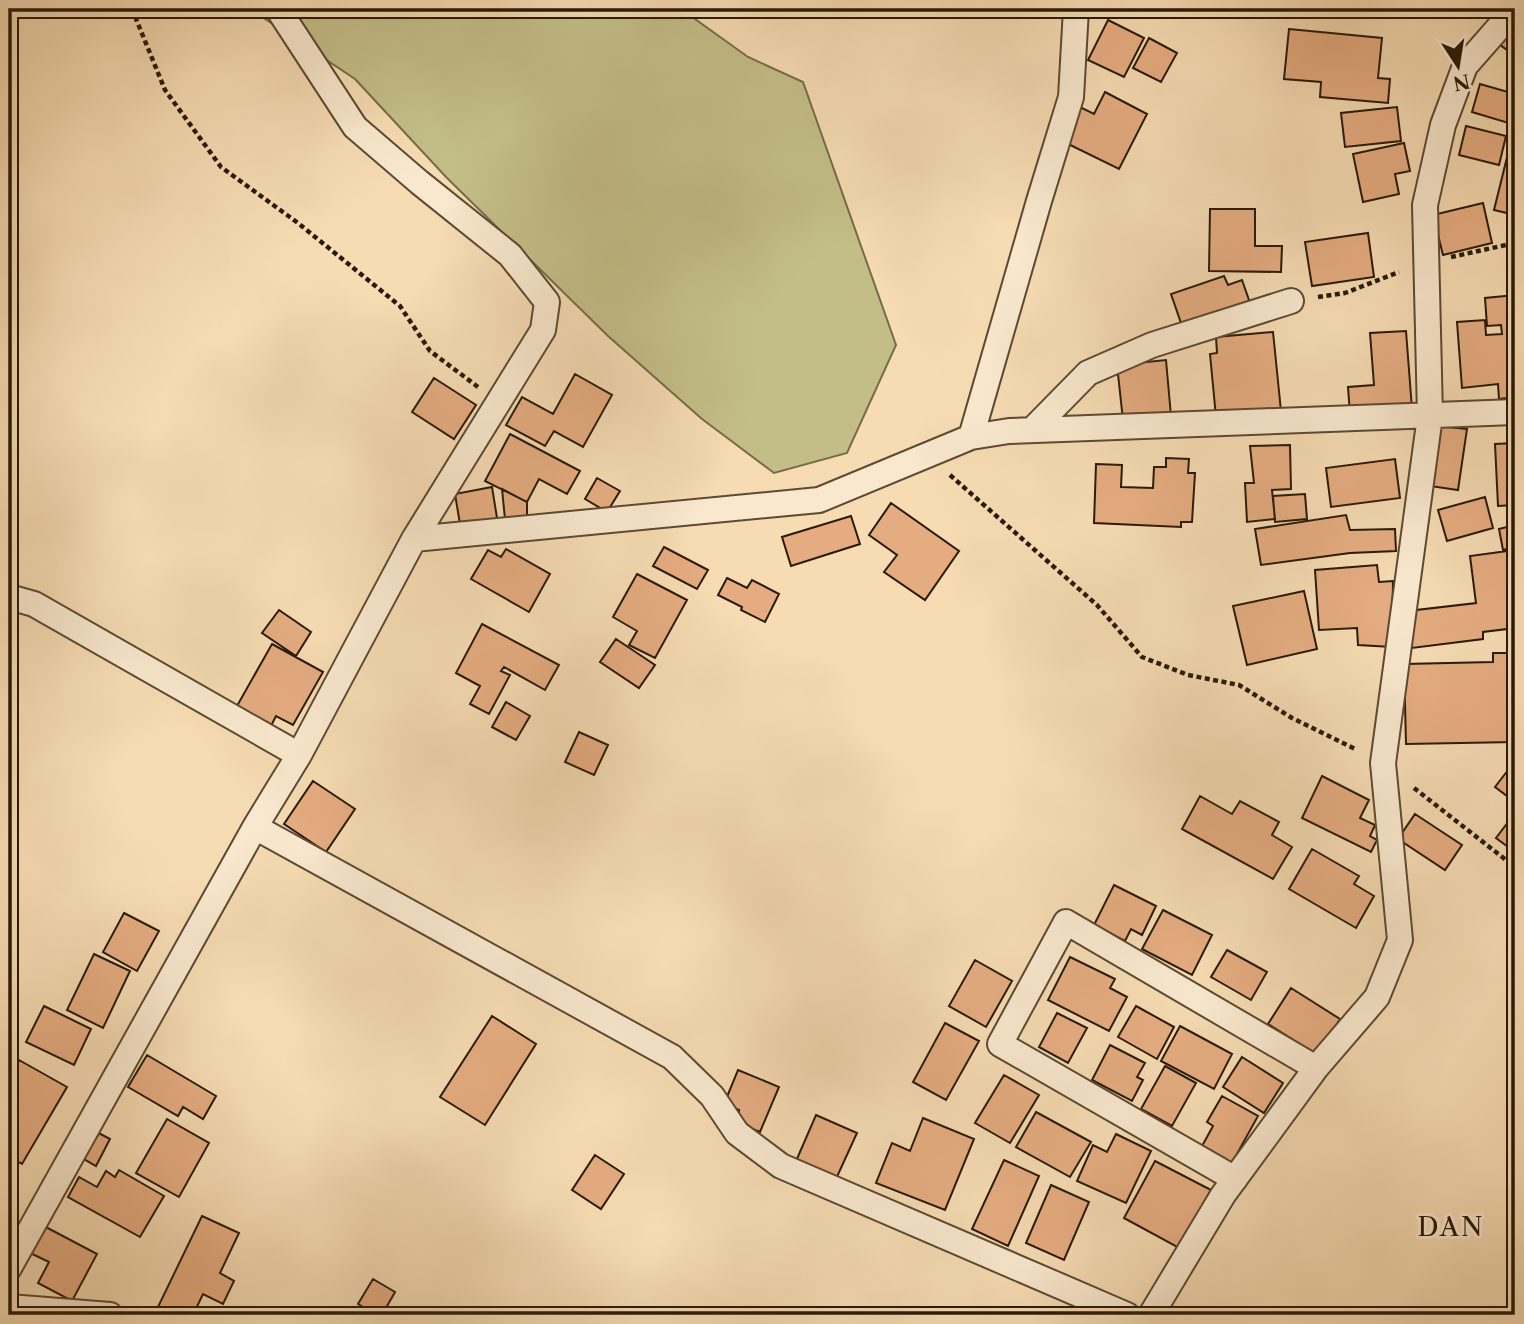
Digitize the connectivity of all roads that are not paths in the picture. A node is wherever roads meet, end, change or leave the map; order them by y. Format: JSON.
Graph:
{"nodes":[{"id":1,"x":278,"y":9,"type":"edge"},
{"id":2,"x":1076,"y":9,"type":"edge"},
{"id":3,"x":1515,"y":9,"type":"edge"},
{"id":4,"x":1290,"y":301,"type":"road end"},
{"id":5,"x":1515,"y":412,"type":"edge"},
{"id":6,"x":1430,"y":416,"type":"junction"},
{"id":7,"x":1034,"y":428,"type":"junction"},
{"id":8,"x":971,"y":437,"type":"junction"},
{"id":9,"x":414,"y":539,"type":"junction"},
{"id":10,"x":9,"y":597,"type":"edge"},
{"id":11,"x":299,"y":755,"type":"junction"},
{"id":12,"x":255,"y":827,"type":"junction"},
{"id":13,"x":1316,"y":1068,"type":"junction"},
{"id":14,"x":1235,"y":1179,"type":"junction"},
{"id":15,"x":9,"y":1268,"type":"edge"},
{"id":16,"x":9,"y":1307,"type":"edge"},
{"id":17,"x":110,"y":1315,"type":"edge"},
{"id":18,"x":1127,"y":1315,"type":"edge"},
{"id":19,"x":1151,"y":1315,"type":"edge"}],
"edges":[{"from":1,"to":9,"type":"street"},
{"from":2,"to":8,"type":"street"},
{"from":3,"to":6,"type":"street"},
{"from":4,"to":7,"type":"street"},
{"from":5,"to":6,"type":"street"},
{"from":6,"to":7,"type":"street"},
{"from":6,"to":13,"type":"street"},
{"from":7,"to":8,"type":"street"},
{"from":8,"to":9,"type":"street"},
{"from":9,"to":11,"type":"street"},
{"from":10,"to":11,"type":"street"},
{"from":11,"to":12,"type":"street"},
{"from":12,"to":15,"type":"street"},
{"from":12,"to":18,"type":"street"},
{"from":13,"to":14,"type":"street"},
{"from":13,"to":14,"type":"street"},
{"from":14,"to":19,"type":"street"},
{"from":16,"to":17,"type":"street"}]}
